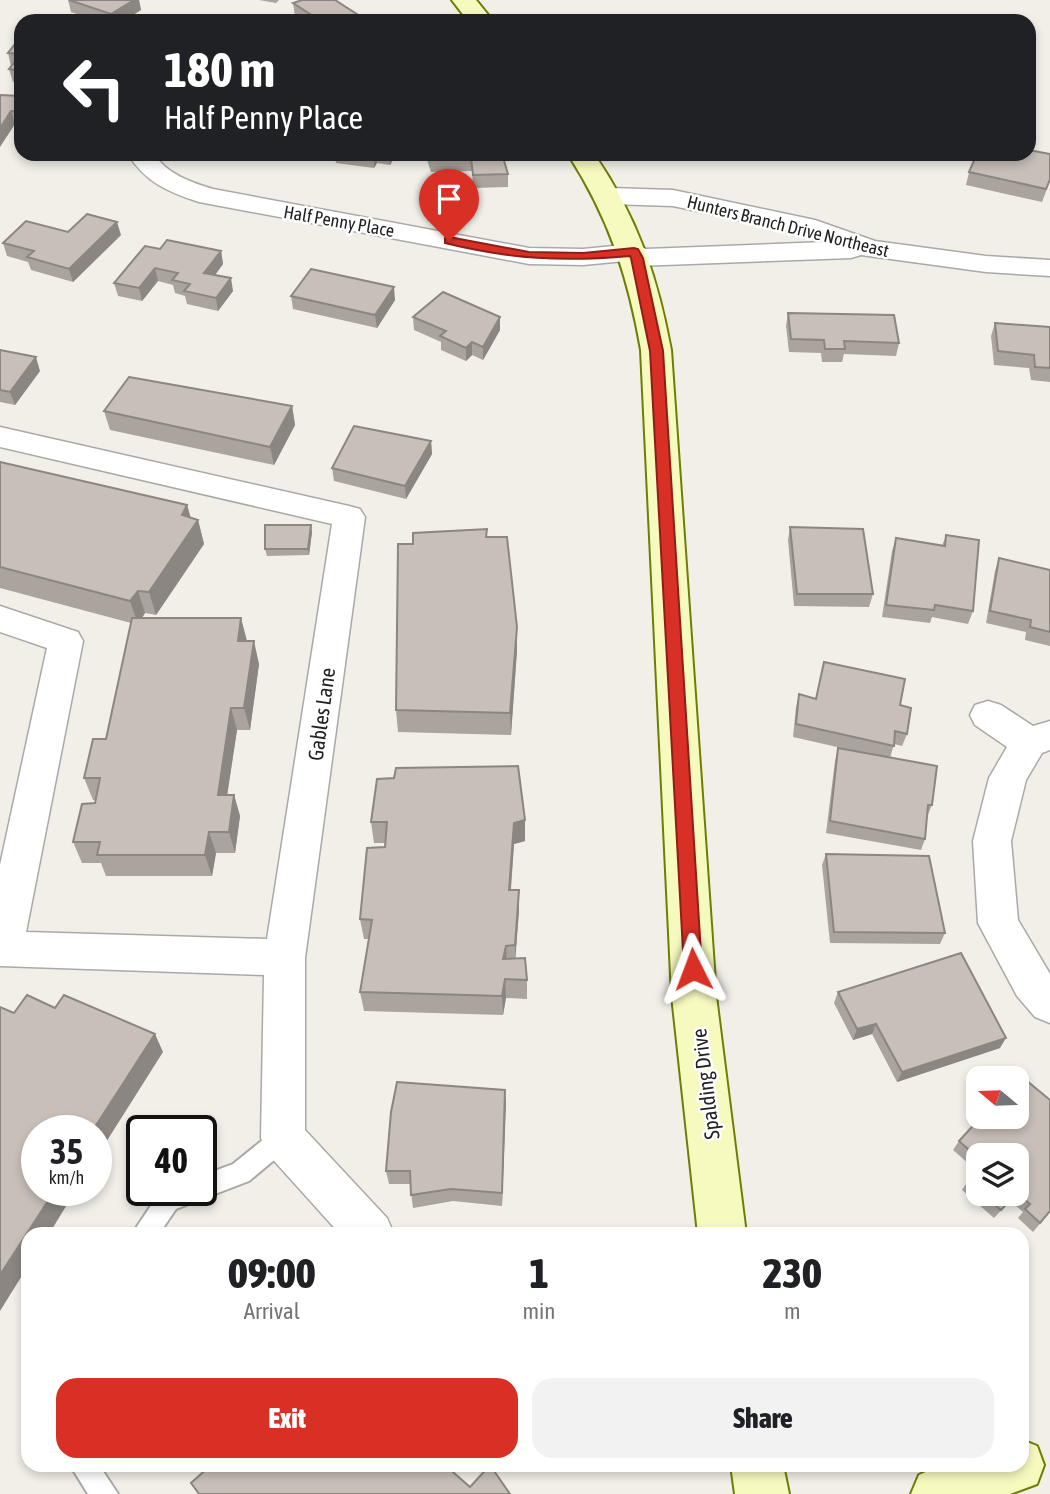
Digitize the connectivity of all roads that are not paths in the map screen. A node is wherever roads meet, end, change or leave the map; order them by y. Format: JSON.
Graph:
{"nodes":[{"id":1,"x":464,"y":0,"type":"edge"},
{"id":2,"x":475,"y":14,"type":"edge"},
{"id":3,"x":146,"y":161,"type":"edge"},
{"id":4,"x":586,"y":161,"type":"edge"},
{"id":5,"x":610,"y":196,"type":"junction"},
{"id":6,"x":870,"y":249,"type":"junction"},
{"id":7,"x":635,"y":255,"type":"junction"},
{"id":8,"x":1050,"y":268,"type":"edge"},
{"id":9,"x":0,"y":437,"type":"edge"},
{"id":10,"x":3,"y":624,"type":"edge"},
{"id":11,"x":988,"y":715,"type":"dead end"},
{"id":12,"x":1039,"y":739,"type":"edge"},
{"id":13,"x":1,"y":949,"type":"edge"},
{"id":14,"x":285,"y":958,"type":"junction"},
{"id":15,"x":1050,"y":1004,"type":"edge"},
{"id":16,"x":283,"y":1138,"type":"junction"},
{"id":17,"x":217,"y":1182,"type":"edge"},
{"id":18,"x":164,"y":1206,"type":"edge"},
{"id":19,"x":149,"y":1227,"type":"edge"},
{"id":20,"x":365,"y":1227,"type":"edge"},
{"id":21,"x":721,"y":1227,"type":"edge"},
{"id":22,"x":88,"y":1472,"type":"edge"},
{"id":23,"x":758,"y":1472,"type":"edge"},
{"id":24,"x":1002,"y":1472,"type":"edge"},
{"id":25,"x":105,"y":1494,"type":"edge"},
{"id":26,"x":762,"y":1494,"type":"edge"},
{"id":27,"x":938,"y":1494,"type":"edge"}],
"edges":[{"from":1,"to":2,"type":"street"},
{"from":3,"to":7,"type":"street","name":"Half Penny Place"},
{"from":4,"to":5,"type":"street","name":"Spalding Drive"},
{"from":5,"to":6,"type":"street","name":"Hunters Branch Drive Northeast"},
{"from":5,"to":7,"type":"street","name":"Spalding Drive"},
{"from":6,"to":7,"type":"street","name":"Half Penny Place"},
{"from":6,"to":8,"type":"street","name":"Hunters Branch Drive Northeast"},
{"from":7,"to":21,"type":"street","name":"Spalding Drive"},
{"from":9,"to":14,"type":"street","name":"Gables Lane"},
{"from":10,"to":13,"type":"street"},
{"from":11,"to":12,"type":"street"},
{"from":12,"to":15,"type":"street"},
{"from":13,"to":14,"type":"street"},
{"from":14,"to":16,"type":"street","name":"Gables Lane"},
{"from":16,"to":17,"type":"lane"},
{"from":16,"to":20,"type":"street"},
{"from":18,"to":19,"type":"lane"},
{"from":22,"to":25,"type":"lane"},
{"from":23,"to":26,"type":"street"},
{"from":24,"to":27,"type":"street"}]}
